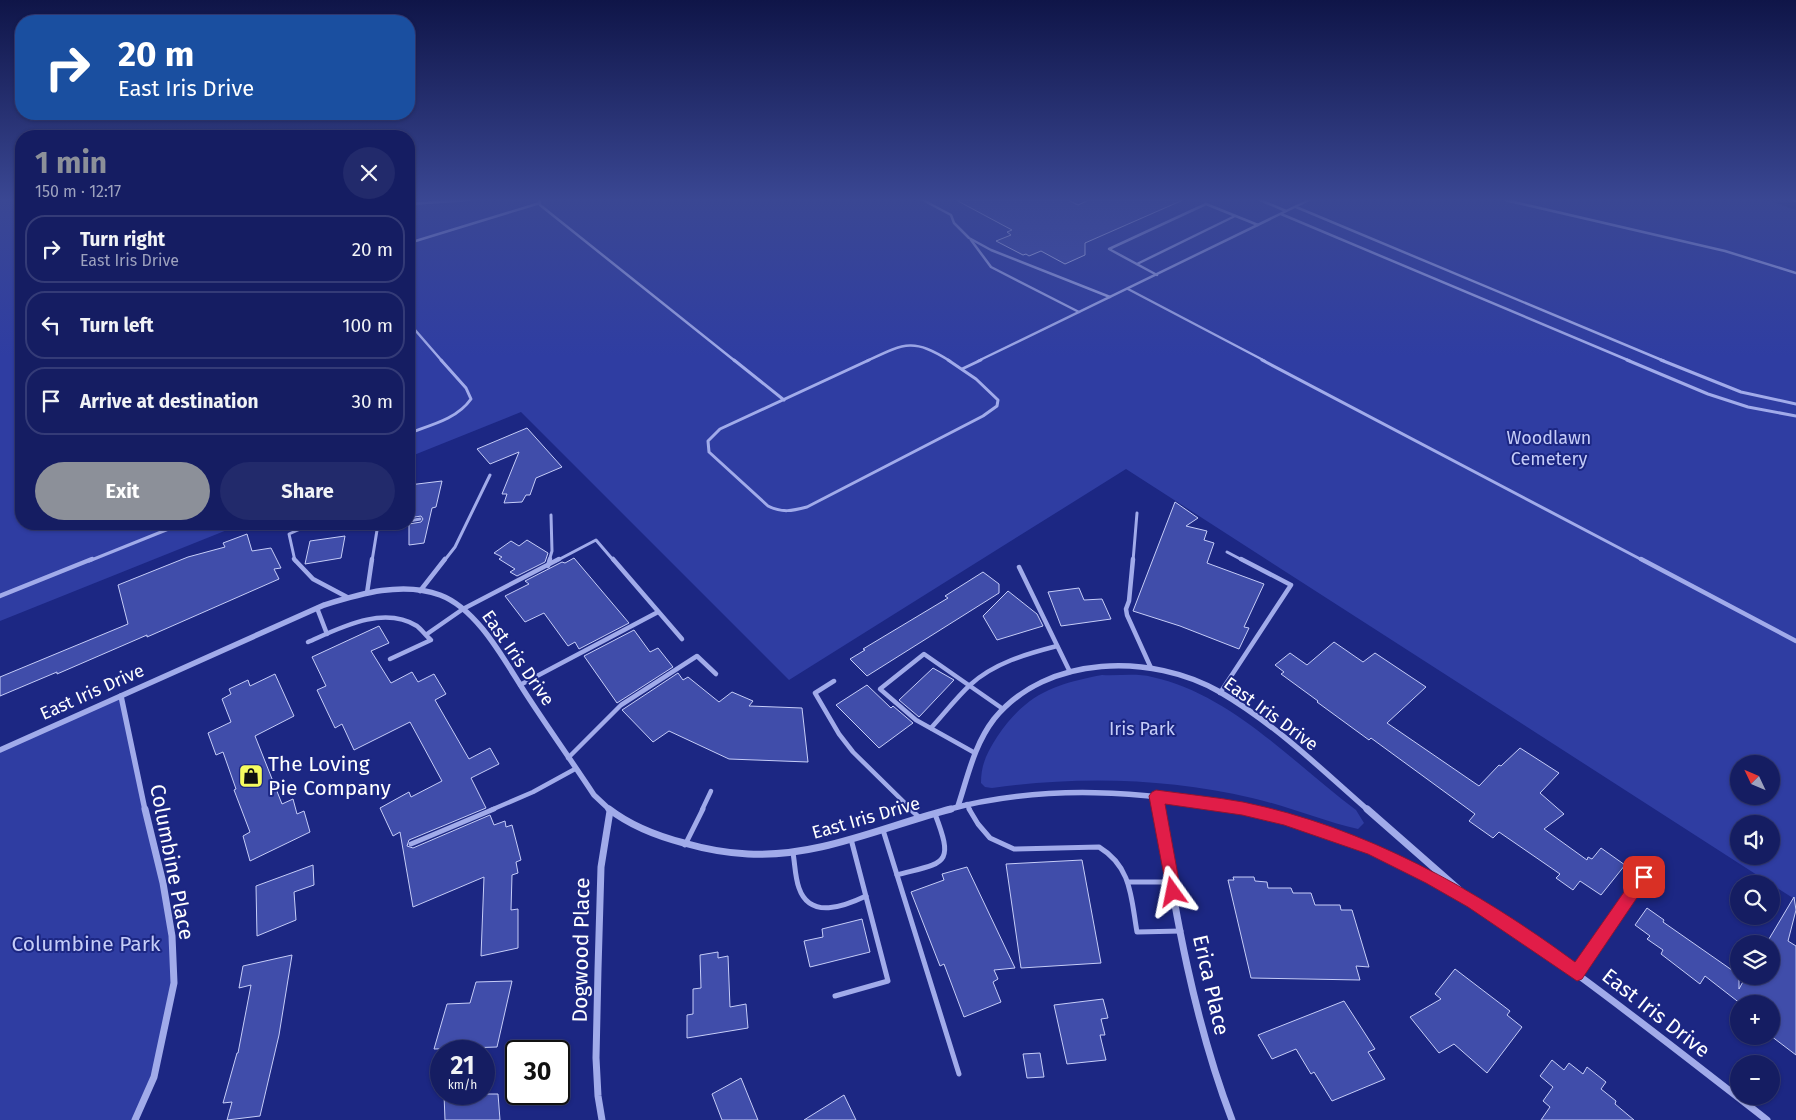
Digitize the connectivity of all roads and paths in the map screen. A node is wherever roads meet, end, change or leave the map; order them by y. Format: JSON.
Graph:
{"nodes":[{"id":1,"x":599,"y":252,"type":"edge"},
{"id":2,"x":980,"y":252,"type":"edge"},
{"id":3,"x":997,"y":252,"type":"edge"},
{"id":4,"x":1115,"y":252,"type":"edge"},
{"id":5,"x":1160,"y":252,"type":"edge"},
{"id":6,"x":1203,"y":252,"type":"edge"},
{"id":7,"x":1372,"y":252,"type":"edge"},
{"id":8,"x":1404,"y":252,"type":"edge"},
{"id":9,"x":1728,"y":252,"type":"edge"},
{"id":10,"x":1136,"y":264,"type":"junction"},
{"id":11,"x":1796,"y":274,"type":"edge"},
{"id":12,"x":1157,"y":275,"type":"junction"},
{"id":13,"x":1128,"y":289,"type":"junction"},
{"id":14,"x":1110,"y":298,"type":"junction"},
{"id":15,"x":1079,"y":312,"type":"junction"},
{"id":16,"x":415,"y":330,"type":"edge"},
{"id":17,"x":962,"y":369,"type":"junction"},
{"id":18,"x":784,"y":400,"type":"junction"},
{"id":19,"x":1796,"y":404,"type":"edge"},
{"id":20,"x":1796,"y":416,"type":"edge"},
{"id":21,"x":415,"y":431,"type":"edge"},
{"id":22,"x":490,"y":475,"type":"dead end"},
{"id":23,"x":1137,"y":513,"type":"dead end"},
{"id":24,"x":551,"y":515,"type":"dead end"},
{"id":25,"x":420,"y":519,"type":"dead end"},
{"id":26,"x":415,"y":520,"type":"edge"},
{"id":27,"x":167,"y":530,"type":"edge"},
{"id":28,"x":298,"y":530,"type":"edge"},
{"id":29,"x":377,"y":530,"type":"edge"},
{"id":30,"x":1227,"y":552,"type":"dead end"},
{"id":31,"x":548,"y":566,"type":"junction"},
{"id":32,"x":1019,"y":568,"type":"dead end"},
{"id":33,"x":420,"y":591,"type":"junction"},
{"id":34,"x":367,"y":593,"type":"junction"},
{"id":35,"x":0,"y":596,"type":"edge"},
{"id":36,"x":348,"y":598,"type":"junction"},
{"id":37,"x":317,"y":608,"type":"junction"},
{"id":38,"x":463,"y":610,"type":"junction"},
{"id":39,"x":658,"y":612,"type":"junction"},
{"id":40,"x":327,"y":634,"type":"junction"},
{"id":41,"x":427,"y":634,"type":"junction"},
{"id":42,"x":682,"y":639,"type":"dead end"},
{"id":43,"x":1796,"y":641,"type":"edge"},
{"id":44,"x":308,"y":642,"type":"dead end"},
{"id":45,"x":1057,"y":646,"type":"junction"},
{"id":46,"x":390,"y":659,"type":"dead end"},
{"id":47,"x":1151,"y":668,"type":"junction"},
{"id":48,"x":1070,"y":672,"type":"junction"},
{"id":49,"x":716,"y":674,"type":"dead end"},
{"id":50,"x":834,"y":681,"type":"dead end"},
{"id":51,"x":520,"y":685,"type":"junction"},
{"id":52,"x":969,"y":685,"type":"junction"},
{"id":53,"x":1220,"y":693,"type":"junction"},
{"id":54,"x":121,"y":696,"type":"junction"},
{"id":55,"x":1004,"y":709,"type":"junction"},
{"id":56,"x":931,"y":728,"type":"junction"},
{"id":57,"x":0,"y":750,"type":"edge"},
{"id":58,"x":975,"y":753,"type":"junction"},
{"id":59,"x":568,"y":758,"type":"junction"},
{"id":60,"x":575,"y":769,"type":"junction"},
{"id":61,"x":711,"y":790,"type":"dead end"},
{"id":62,"x":1156,"y":796,"type":"junction"},
{"id":63,"x":967,"y":804,"type":"junction"},
{"id":64,"x":958,"y":806,"type":"junction"},
{"id":65,"x":610,"y":811,"type":"junction"},
{"id":66,"x":935,"y":814,"type":"junction"},
{"id":67,"x":920,"y":818,"type":"junction"},
{"id":68,"x":883,"y":830,"type":"junction"},
{"id":69,"x":851,"y":839,"type":"junction"},
{"id":70,"x":410,"y":844,"type":"dead end"},
{"id":71,"x":685,"y":844,"type":"junction"},
{"id":72,"x":793,"y":853,"type":"junction"},
{"id":73,"x":1655,"y":861,"type":"dead end"},
{"id":74,"x":897,"y":875,"type":"junction"},
{"id":75,"x":1128,"y":882,"type":"junction"},
{"id":76,"x":1171,"y":882,"type":"junction"},
{"id":77,"x":866,"y":896,"type":"junction"},
{"id":78,"x":1474,"y":902,"type":"junction"},
{"id":79,"x":1181,"y":931,"type":"junction"},
{"id":80,"x":1577,"y":973,"type":"junction"},
{"id":81,"x":835,"y":996,"type":"dead end"},
{"id":82,"x":960,"y":1074,"type":"dead end"},
{"id":83,"x":135,"y":1120,"type":"edge"},
{"id":84,"x":602,"y":1120,"type":"edge"},
{"id":85,"x":1232,"y":1120,"type":"edge"},
{"id":86,"x":1767,"y":1120,"type":"edge"}],
"edges":[{"from":1,"to":18,"type":"lane"},
{"from":2,"to":15,"type":"lane"},
{"from":3,"to":14,"type":"lane"},
{"from":4,"to":10,"type":"lane"},
{"from":5,"to":10,"type":"lane"},
{"from":6,"to":12,"type":"lane"},
{"from":7,"to":20,"type":"lane"},
{"from":8,"to":19,"type":"lane"},
{"from":9,"to":11,"type":"lane"},
{"from":10,"to":12,"type":"lane"},
{"from":12,"to":13,"type":"lane"},
{"from":13,"to":14,"type":"lane"},
{"from":13,"to":43,"type":"lane"},
{"from":14,"to":15,"type":"lane"},
{"from":15,"to":17,"type":"lane"},
{"from":16,"to":21,"type":"lane"},
{"from":17,"to":18,"type":"lane"},
{"from":17,"to":18,"type":"lane"},
{"from":22,"to":33,"type":"lane"},
{"from":23,"to":47,"type":"lane"},
{"from":24,"to":31,"type":"lane"},
{"from":25,"to":26,"type":"lane"},
{"from":27,"to":35,"type":"lane"},
{"from":28,"to":36,"type":"lane"},
{"from":29,"to":34,"type":"lane"},
{"from":30,"to":53,"type":"lane"},
{"from":31,"to":38,"type":"lane"},
{"from":31,"to":39,"type":"lane"},
{"from":32,"to":45,"type":"lane"},
{"from":33,"to":34,"type":"street","name":"East Iris Drive"},
{"from":33,"to":38,"type":"street","name":"East Iris Drive"},
{"from":34,"to":36,"type":"street","name":"East Iris Drive"},
{"from":36,"to":37,"type":"street","name":"East Iris Drive"},
{"from":37,"to":40,"type":"lane"},
{"from":37,"to":54,"type":"street","name":"East Iris Drive"},
{"from":38,"to":41,"type":"lane"},
{"from":38,"to":51,"type":"street","name":"East Iris Drive"},
{"from":39,"to":42,"type":"lane"},
{"from":39,"to":51,"type":"lane"},
{"from":40,"to":41,"type":"lane"},
{"from":40,"to":44,"type":"lane"},
{"from":41,"to":46,"type":"lane"},
{"from":45,"to":48,"type":"lane"},
{"from":45,"to":52,"type":"lane"},
{"from":47,"to":48,"type":"street","name":"East Iris Drive"},
{"from":47,"to":53,"type":"street","name":"East Iris Drive"},
{"from":48,"to":55,"type":"street","name":"East Iris Drive"},
{"from":49,"to":59,"type":"lane"},
{"from":50,"to":67,"type":"lane"},
{"from":51,"to":59,"type":"street","name":"East Iris Drive"},
{"from":52,"to":55,"type":"lane"},
{"from":52,"to":56,"type":"lane"},
{"from":52,"to":56,"type":"lane"},
{"from":53,"to":78,"type":"street","name":"East Iris Drive"},
{"from":54,"to":57,"type":"street","name":"East Iris Drive"},
{"from":54,"to":83,"type":"street","name":"Columbine Place"},
{"from":55,"to":58,"type":"street","name":"East Iris Drive"},
{"from":56,"to":58,"type":"lane"},
{"from":58,"to":64,"type":"street","name":"East Iris Drive"},
{"from":59,"to":60,"type":"street","name":"East Iris Drive"},
{"from":60,"to":65,"type":"street","name":"East Iris Drive"},
{"from":60,"to":70,"type":"lane"},
{"from":61,"to":71,"type":"lane"},
{"from":62,"to":63,"type":"street","name":"East Iris Drive"},
{"from":62,"to":76,"type":"street","name":"Erica Place"},
{"from":62,"to":78,"type":"street","name":"East Iris Drive"},
{"from":63,"to":64,"type":"street","name":"East Iris Drive"},
{"from":63,"to":75,"type":"lane"},
{"from":64,"to":66,"type":"street","name":"East Iris Drive"},
{"from":65,"to":71,"type":"street","name":"East Iris Drive"},
{"from":65,"to":84,"type":"street","name":"Dogwood Place"},
{"from":66,"to":67,"type":"street","name":"East Iris Drive"},
{"from":66,"to":74,"type":"lane"},
{"from":67,"to":68,"type":"street","name":"East Iris Drive"},
{"from":68,"to":69,"type":"street","name":"East Iris Drive"},
{"from":68,"to":74,"type":"lane"},
{"from":69,"to":72,"type":"street","name":"East Iris Drive"},
{"from":69,"to":77,"type":"lane"},
{"from":71,"to":72,"type":"street","name":"East Iris Drive"},
{"from":72,"to":77,"type":"lane"},
{"from":73,"to":80,"type":"lane"},
{"from":74,"to":82,"type":"lane"},
{"from":75,"to":76,"type":"lane"},
{"from":75,"to":79,"type":"lane"},
{"from":76,"to":79,"type":"street","name":"Erica Place"},
{"from":77,"to":81,"type":"lane"},
{"from":78,"to":80,"type":"street","name":"East Iris Drive"},
{"from":79,"to":85,"type":"street","name":"Erica Place"},
{"from":80,"to":86,"type":"street","name":"East Iris Drive"}]}
